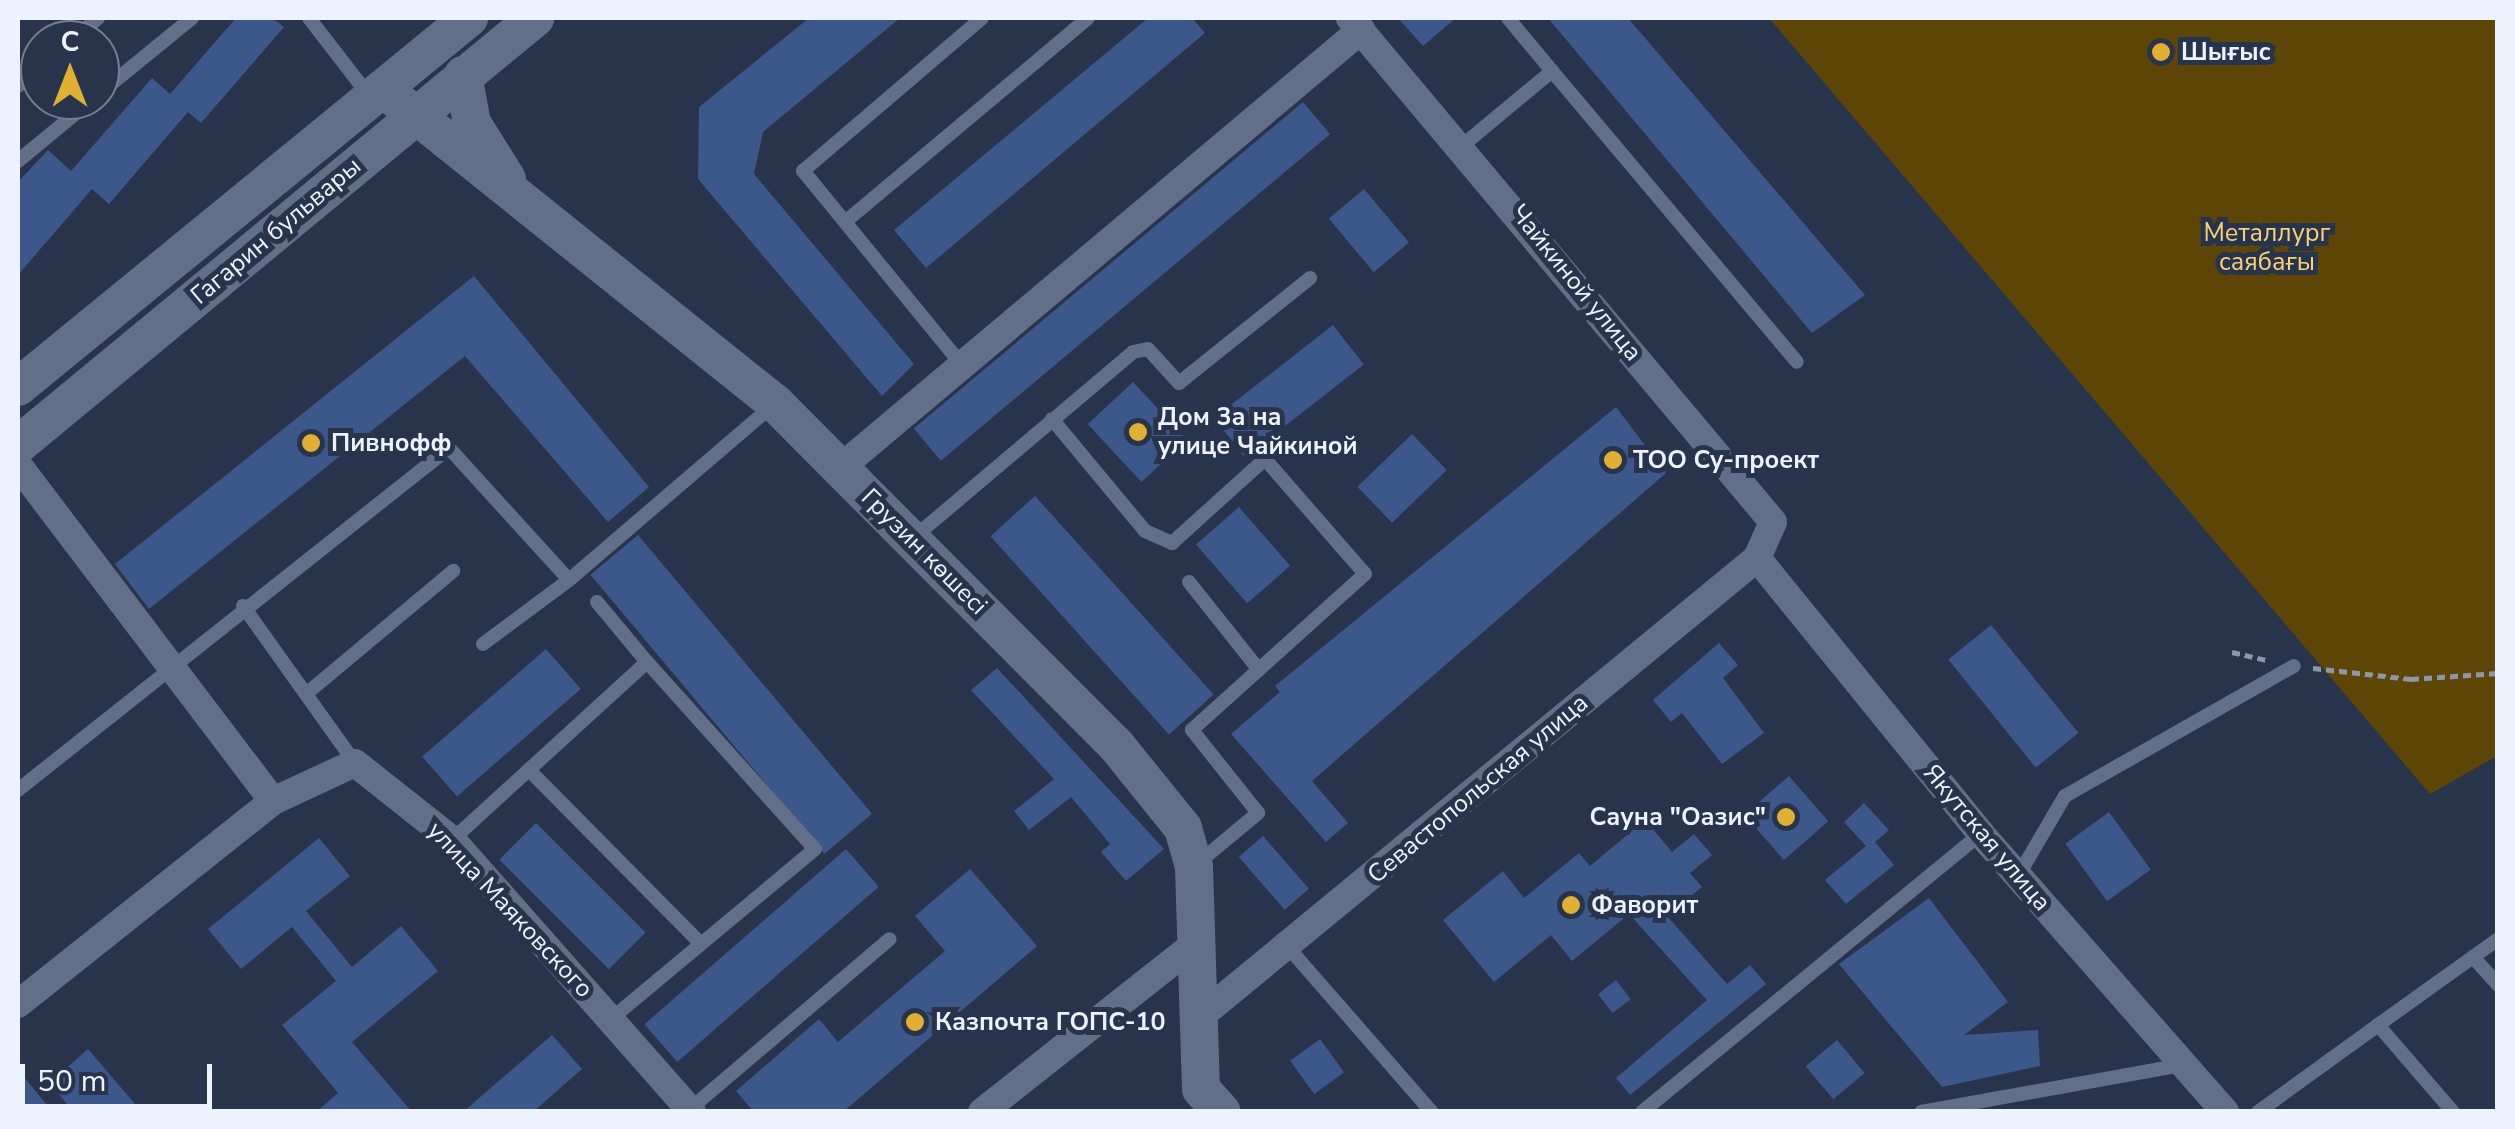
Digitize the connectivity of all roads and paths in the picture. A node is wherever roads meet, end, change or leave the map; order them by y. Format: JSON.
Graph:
{"nodes":[{"id":1,"x":192,"y":18,"type":"edge"},
{"id":2,"x":309,"y":18,"type":"edge"},
{"id":3,"x":469,"y":18,"type":"edge"},
{"id":4,"x":535,"y":18,"type":"edge"},
{"id":5,"x":982,"y":18,"type":"edge"},
{"id":6,"x":1088,"y":18,"type":"edge"},
{"id":7,"x":1508,"y":18,"type":"edge"},
{"id":8,"x":1356,"y":24,"type":"edge"},
{"id":9,"x":1552,"y":71,"type":"junction"},
{"id":10,"x":463,"y":76,"type":"junction"},
{"id":11,"x":120,"y":77,"type":"edge"},
{"id":12,"x":377,"y":93,"type":"junction"},
{"id":13,"x":413,"y":117,"type":"junction"},
{"id":14,"x":68,"y":120,"type":"edge"},
{"id":15,"x":1462,"y":145,"type":"junction"},
{"id":16,"x":18,"y":161,"type":"edge"},
{"id":17,"x":522,"y":202,"type":"junction"},
{"id":18,"x":845,"y":222,"type":"junction"},
{"id":19,"x":1310,"y":278,"type":"dead end"},
{"id":20,"x":1796,"y":362,"type":"dead end"},
{"id":21,"x":962,"y":365,"type":"junction"},
{"id":22,"x":18,"y":386,"type":"edge"},
{"id":23,"x":775,"y":403,"type":"junction"},
{"id":24,"x":1052,"y":420,"type":"junction"},
{"id":25,"x":18,"y":446,"type":"edge"},
{"id":26,"x":18,"y":465,"type":"edge"},
{"id":27,"x":840,"y":468,"type":"junction"},
{"id":28,"x":911,"y":539,"type":"junction"},
{"id":29,"x":1758,"y":558,"type":"junction"},
{"id":30,"x":453,"y":571,"type":"dead end"},
{"id":31,"x":569,"y":580,"type":"junction"},
{"id":32,"x":1190,"y":582,"type":"dead end"},
{"id":33,"x":597,"y":602,"type":"dead end"},
{"id":34,"x":243,"y":606,"type":"junction"},
{"id":35,"x":483,"y":644,"type":"dead end"},
{"id":36,"x":2232,"y":652,"type":"dead end"},
{"id":37,"x":648,"y":662,"type":"junction"},
{"id":38,"x":169,"y":663,"type":"junction"},
{"id":39,"x":2294,"y":666,"type":"junction"},
{"id":40,"x":1259,"y":670,"type":"junction"},
{"id":41,"x":2498,"y":673,"type":"edge"},
{"id":42,"x":306,"y":694,"type":"junction"},
{"id":43,"x":355,"y":762,"type":"junction"},
{"id":44,"x":529,"y":770,"type":"junction"},
{"id":45,"x":18,"y":790,"type":"edge"},
{"id":46,"x":273,"y":801,"type":"junction"},
{"id":47,"x":1981,"y":834,"type":"junction"},
{"id":48,"x":452,"y":840,"type":"junction"},
{"id":49,"x":1194,"y":867,"type":"junction"},
{"id":50,"x":2018,"y":876,"type":"junction"},
{"id":51,"x":890,"y":939,"type":"dead end"},
{"id":52,"x":2498,"y":939,"type":"edge"},
{"id":53,"x":698,"y":941,"type":"junction"},
{"id":54,"x":1192,"y":946,"type":"junction"},
{"id":55,"x":1287,"y":946,"type":"junction"},
{"id":56,"x":2473,"y":957,"type":"junction"},
{"id":57,"x":2498,"y":986,"type":"edge"},
{"id":58,"x":18,"y":1004,"type":"edge"},
{"id":59,"x":610,"y":1019,"type":"junction"},
{"id":60,"x":1197,"y":1019,"type":"junction"},
{"id":61,"x":2378,"y":1025,"type":"junction"},
{"id":62,"x":2184,"y":1064,"type":"junction"},
{"id":63,"x":2002,"y":1104,"type":"edge"},
{"id":64,"x":691,"y":1110,"type":"edge"},
{"id":65,"x":982,"y":1112,"type":"edge"},
{"id":66,"x":1222,"y":1112,"type":"edge"},
{"id":67,"x":1432,"y":1112,"type":"edge"},
{"id":68,"x":1642,"y":1112,"type":"edge"},
{"id":69,"x":1922,"y":1112,"type":"edge"},
{"id":70,"x":2225,"y":1112,"type":"edge"},
{"id":71,"x":2258,"y":1112,"type":"edge"},
{"id":72,"x":2453,"y":1112,"type":"edge"}],
"edges":[{"from":1,"to":11,"type":"lane"},
{"from":2,"to":12,"type":"lane"},
{"from":3,"to":12,"type":"street","name":"Гагарин бульвары"},
{"from":4,"to":10,"type":"street","name":"Гагарин бульвары"},
{"from":5,"to":18,"type":"lane"},
{"from":6,"to":18,"type":"lane"},
{"from":7,"to":9,"type":"lane"},
{"from":8,"to":15,"type":"street","name":"Чайкиной улица"},
{"from":8,"to":21,"type":"street"},
{"from":9,"to":15,"type":"lane"},
{"from":9,"to":20,"type":"lane"},
{"from":10,"to":13,"type":"street","name":"Гагарин бульвары"},
{"from":10,"to":17,"type":"street"},
{"from":12,"to":13,"type":"street","name":"Грузин көшесі"},
{"from":12,"to":22,"type":"street","name":"Гагарин бульвары"},
{"from":13,"to":17,"type":"street","name":"Грузин көшесі"},
{"from":13,"to":25,"type":"street","name":"Гагарин бульвары"},
{"from":14,"to":16,"type":"lane"},
{"from":15,"to":29,"type":"street","name":"Чайкиной улица"},
{"from":17,"to":23,"type":"street","name":"Грузин көшесі"},
{"from":18,"to":21,"type":"lane"},
{"from":19,"to":24,"type":"lane"},
{"from":21,"to":27,"type":"street"},
{"from":23,"to":27,"type":"street","name":"Грузин көшесі"},
{"from":23,"to":31,"type":"lane"},
{"from":24,"to":28,"type":"lane"},
{"from":24,"to":40,"type":"lane"},
{"from":26,"to":38,"type":"street"},
{"from":27,"to":28,"type":"street","name":"Грузин көшесі"},
{"from":28,"to":49,"type":"street","name":"Грузин көшесі"},
{"from":29,"to":47,"type":"street","name":"Якутская улица"},
{"from":29,"to":55,"type":"street","name":"Севастопольская улица"},
{"from":30,"to":42,"type":"lane"},
{"from":31,"to":34,"type":"lane"},
{"from":31,"to":35,"type":"lane"},
{"from":32,"to":40,"type":"lane"},
{"from":33,"to":37,"type":"lane"},
{"from":34,"to":38,"type":"lane"},
{"from":34,"to":42,"type":"lane"},
{"from":36,"to":39,"type":"path"},
{"from":37,"to":44,"type":"lane"},
{"from":37,"to":53,"type":"lane"},
{"from":38,"to":45,"type":"lane"},
{"from":38,"to":46,"type":"street"},
{"from":39,"to":41,"type":"path"},
{"from":39,"to":50,"type":"lane"},
{"from":40,"to":49,"type":"lane"},
{"from":42,"to":43,"type":"lane"},
{"from":43,"to":46,"type":"street"},
{"from":43,"to":48,"type":"street","name":"улица Маяковского"},
{"from":44,"to":48,"type":"lane"},
{"from":44,"to":53,"type":"lane"},
{"from":46,"to":58,"type":"street"},
{"from":47,"to":50,"type":"street","name":"Якутская улица"},
{"from":47,"to":68,"type":"lane"},
{"from":48,"to":59,"type":"street","name":"улица Маяковского"},
{"from":49,"to":54,"type":"street","name":"Грузин көшесі"},
{"from":50,"to":62,"type":"street","name":"Якутская улица"},
{"from":51,"to":64,"type":"lane"},
{"from":52,"to":56,"type":"lane"},
{"from":53,"to":59,"type":"lane"},
{"from":54,"to":60,"type":"street","name":"Грузин көшесі"},
{"from":54,"to":65,"type":"street"},
{"from":55,"to":60,"type":"street","name":"Севастопольская улица"},
{"from":55,"to":67,"type":"lane"},
{"from":56,"to":57,"type":"lane"},
{"from":56,"to":61,"type":"lane"},
{"from":59,"to":64,"type":"street","name":"улица Маяковского"},
{"from":60,"to":66,"type":"street","name":"Грузин көшесі"},
{"from":61,"to":71,"type":"lane"},
{"from":61,"to":72,"type":"lane"},
{"from":62,"to":63,"type":"lane"},
{"from":62,"to":70,"type":"street","name":"Якутская улица"},
{"from":63,"to":69,"type":"lane"}]}
